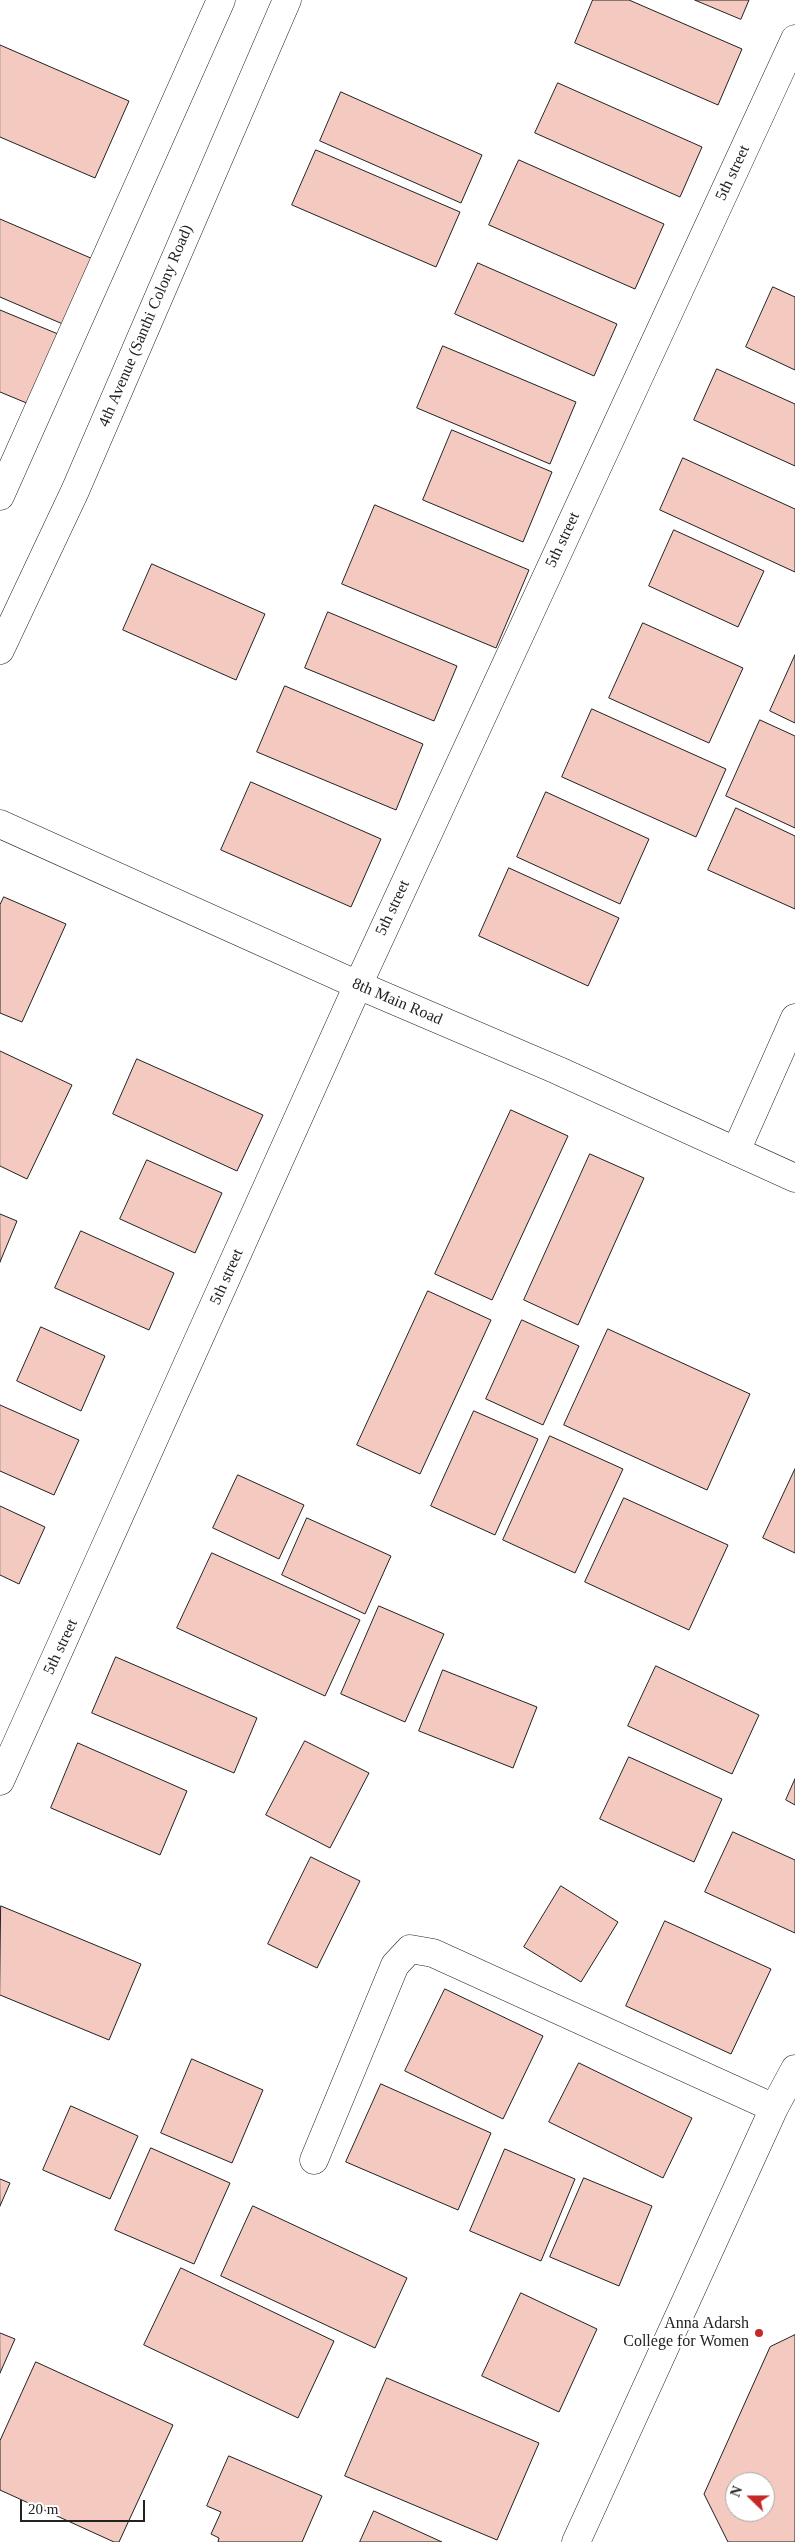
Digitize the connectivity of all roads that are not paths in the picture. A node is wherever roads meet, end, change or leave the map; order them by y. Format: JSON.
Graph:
{"nodes":[{"id":1,"x":221,"y":0,"type":"edge"},
{"id":2,"x":287,"y":0,"type":"edge"},
{"id":3,"x":795,"y":39,"type":"edge"},
{"id":4,"x":7,"y":462,"type":"edge"},
{"id":5,"x":0,"y":496,"type":"edge"},
{"id":6,"x":0,"y":650,"type":"edge"},
{"id":7,"x":0,"y":824,"type":"edge"},
{"id":8,"x":358,"y":985,"type":"junction"},
{"id":9,"x":795,"y":1018,"type":"edge"},
{"id":10,"x":736,"y":1151,"type":"junction"},
{"id":11,"x":795,"y":1178,"type":"edge"},
{"id":12,"x":0,"y":1781,"type":"edge"},
{"id":13,"x":795,"y":2069,"type":"edge"},
{"id":14,"x":774,"y":2108,"type":"junction"},
{"id":15,"x":314,"y":2160,"type":"dead end"},
{"id":16,"x":576,"y":2542,"type":"edge"}],
"edges":[{"from":1,"to":4,"type":"street"},
{"from":2,"to":6,"type":"street","name":"4th Avenue (Santhi Colony Road)"},
{"from":3,"to":8,"type":"street","name":"5th street"},
{"from":4,"to":5,"type":"street"},
{"from":7,"to":8,"type":"street","name":"8th Main Road"},
{"from":8,"to":10,"type":"street","name":"8th Main Road"},
{"from":8,"to":12,"type":"street","name":"5th street"},
{"from":9,"to":10,"type":"street"},
{"from":10,"to":11,"type":"street","name":"8th Main Road"},
{"from":13,"to":14,"type":"street"},
{"from":14,"to":15,"type":"street"},
{"from":14,"to":16,"type":"street"}]}
